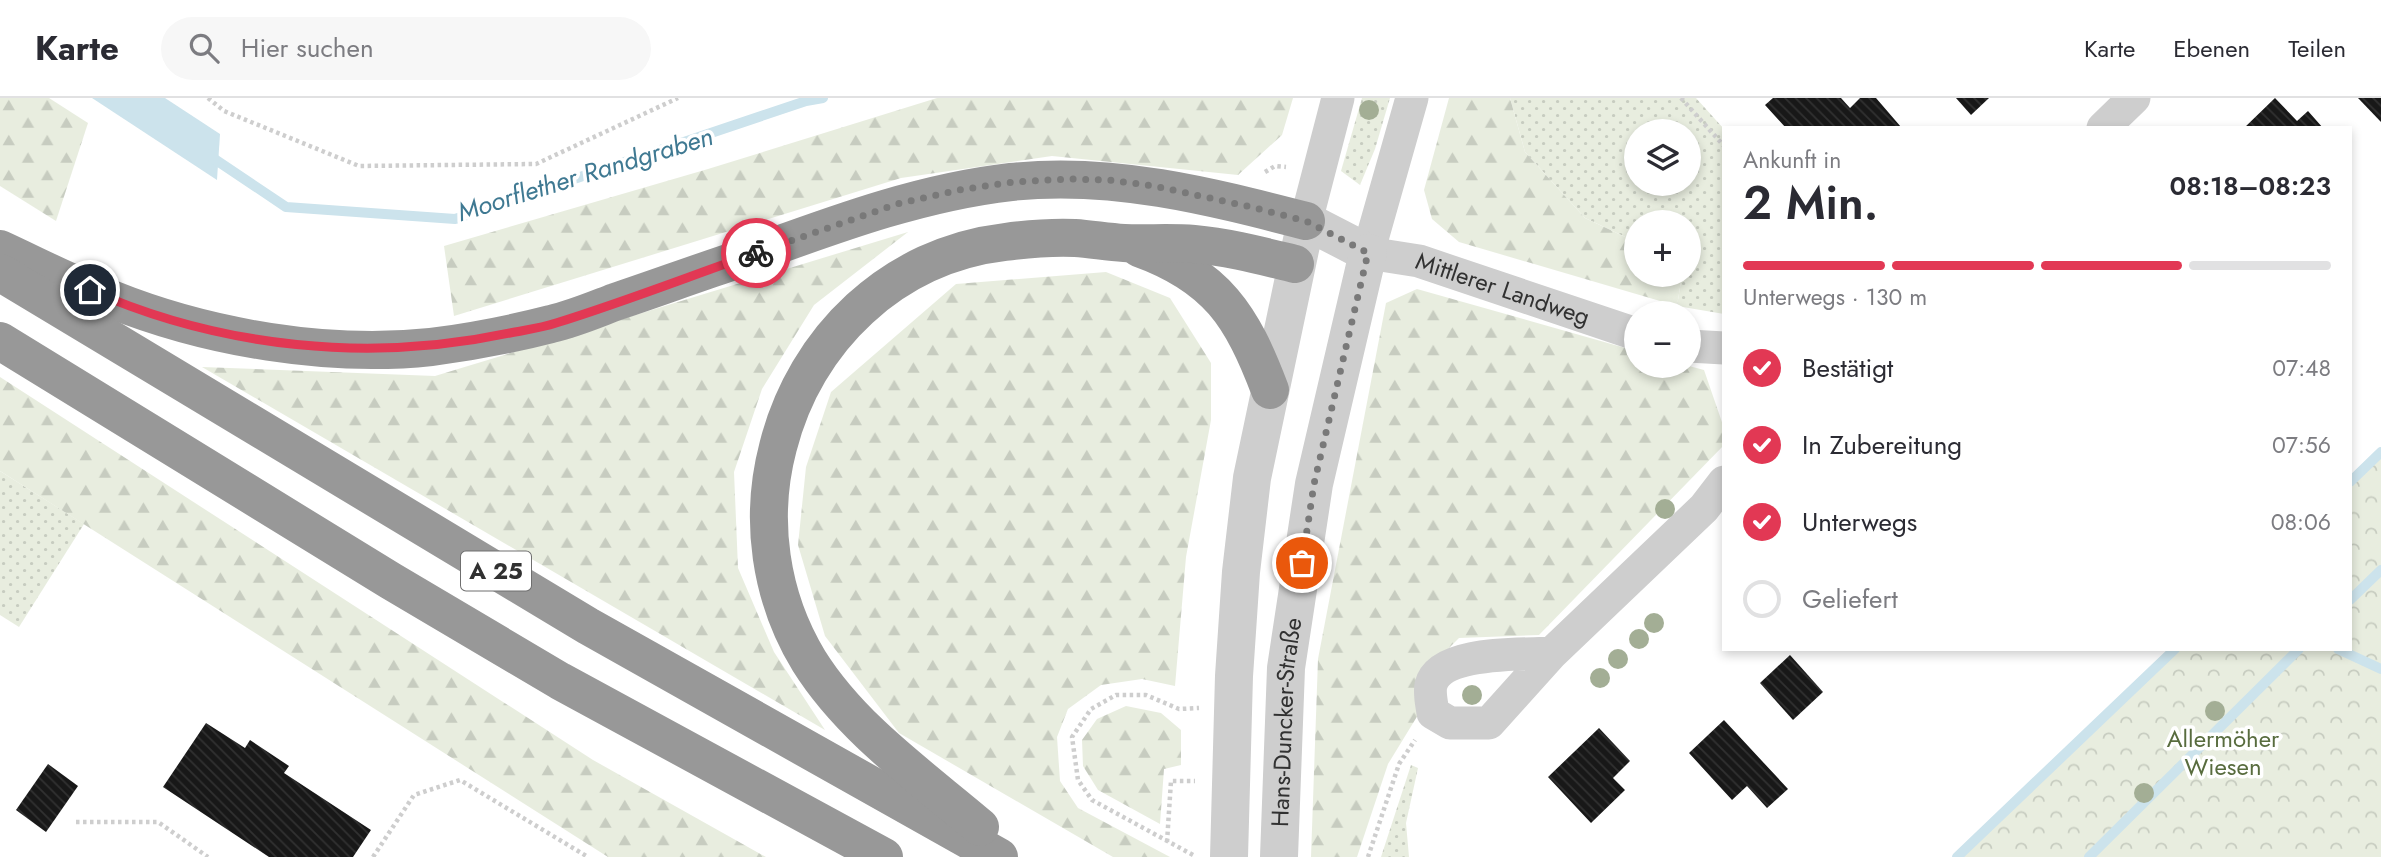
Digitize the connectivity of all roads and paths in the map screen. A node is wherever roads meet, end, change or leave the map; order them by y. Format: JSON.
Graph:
{"nodes":[{"id":1,"x":208,"y":98,"type":"edge"},
{"id":2,"x":677,"y":98,"type":"edge"},
{"id":3,"x":1338,"y":98,"type":"edge"},
{"id":4,"x":1412,"y":98,"type":"edge"},
{"id":5,"x":1681,"y":98,"type":"edge"},
{"id":6,"x":2134,"y":98,"type":"edge"},
{"id":7,"x":2105,"y":126,"type":"edge"},
{"id":8,"x":1722,"y":144,"type":"edge"},
{"id":9,"x":1306,"y":221,"type":"junction"},
{"id":10,"x":1124,"y":243,"type":"junction"},
{"id":11,"x":0,"y":248,"type":"edge"},
{"id":12,"x":1368,"y":253,"type":"junction"},
{"id":13,"x":1295,"y":264,"type":"junction"},
{"id":14,"x":0,"y":272,"type":"edge"},
{"id":15,"x":1624,"y":330,"type":"edge"},
{"id":16,"x":0,"y":341,"type":"edge"},
{"id":17,"x":1701,"y":347,"type":"edge"},
{"id":18,"x":1722,"y":348,"type":"edge"},
{"id":19,"x":1270,"y":390,"type":"junction"},
{"id":20,"x":1722,"y":485,"type":"edge"},
{"id":21,"x":1552,"y":653,"type":"junction"},
{"id":22,"x":1199,"y":708,"type":"dead end"},
{"id":23,"x":1433,"y":713,"type":"junction"},
{"id":24,"x":1200,"y":781,"type":"dead end"},
{"id":25,"x":76,"y":822,"type":"dead end"},
{"id":26,"x":1167,"y":842,"type":"junction"},
{"id":27,"x":1218,"y":854,"type":"edge"},
{"id":28,"x":208,"y":857,"type":"edge"},
{"id":29,"x":373,"y":857,"type":"edge"},
{"id":30,"x":587,"y":857,"type":"edge"},
{"id":31,"x":884,"y":857,"type":"edge"},
{"id":32,"x":999,"y":857,"type":"edge"},
{"id":33,"x":1015,"y":857,"type":"edge"},
{"id":34,"x":1279,"y":857,"type":"edge"},
{"id":35,"x":1368,"y":857,"type":"edge"}],
"edges":[{"from":1,"to":2,"type":"path"},
{"from":3,"to":9,"type":"street","name":"Hans-Duncker-Straße"},
{"from":4,"to":12,"type":"street","name":"Hans-Duncker-Straße"},
{"from":5,"to":8,"type":"path"},
{"from":6,"to":7,"type":"street"},
{"from":9,"to":11,"type":"highway"},
{"from":9,"to":12,"type":"street"},
{"from":9,"to":13,"type":"street","name":"Hans-Duncker-Straße"},
{"from":10,"to":13,"type":"highway"},
{"from":10,"to":19,"type":"highway"},
{"from":10,"to":33,"type":"highway"},
{"from":12,"to":13,"type":"street"},
{"from":12,"to":15,"type":"street","name":"Mittlerer Landweg"},
{"from":12,"to":34,"type":"street","name":"Hans-Duncker-Straße"},
{"from":13,"to":19,"type":"street","name":"Hans-Duncker-Straße"},
{"from":14,"to":32,"type":"highway","number":"A 25"},
{"from":16,"to":31,"type":"highway","number":"A 25"},
{"from":17,"to":18,"type":"street"},
{"from":19,"to":27,"type":"street","name":"Hans-Duncker-Straße"},
{"from":20,"to":21,"type":"street"},
{"from":21,"to":23,"type":"street"},
{"from":21,"to":23,"type":"street"},
{"from":22,"to":26,"type":"path"},
{"from":23,"to":35,"type":"path"},
{"from":24,"to":26,"type":"path"},
{"from":25,"to":28,"type":"path"},
{"from":26,"to":27,"type":"path"},
{"from":29,"to":30,"type":"path"}]}
